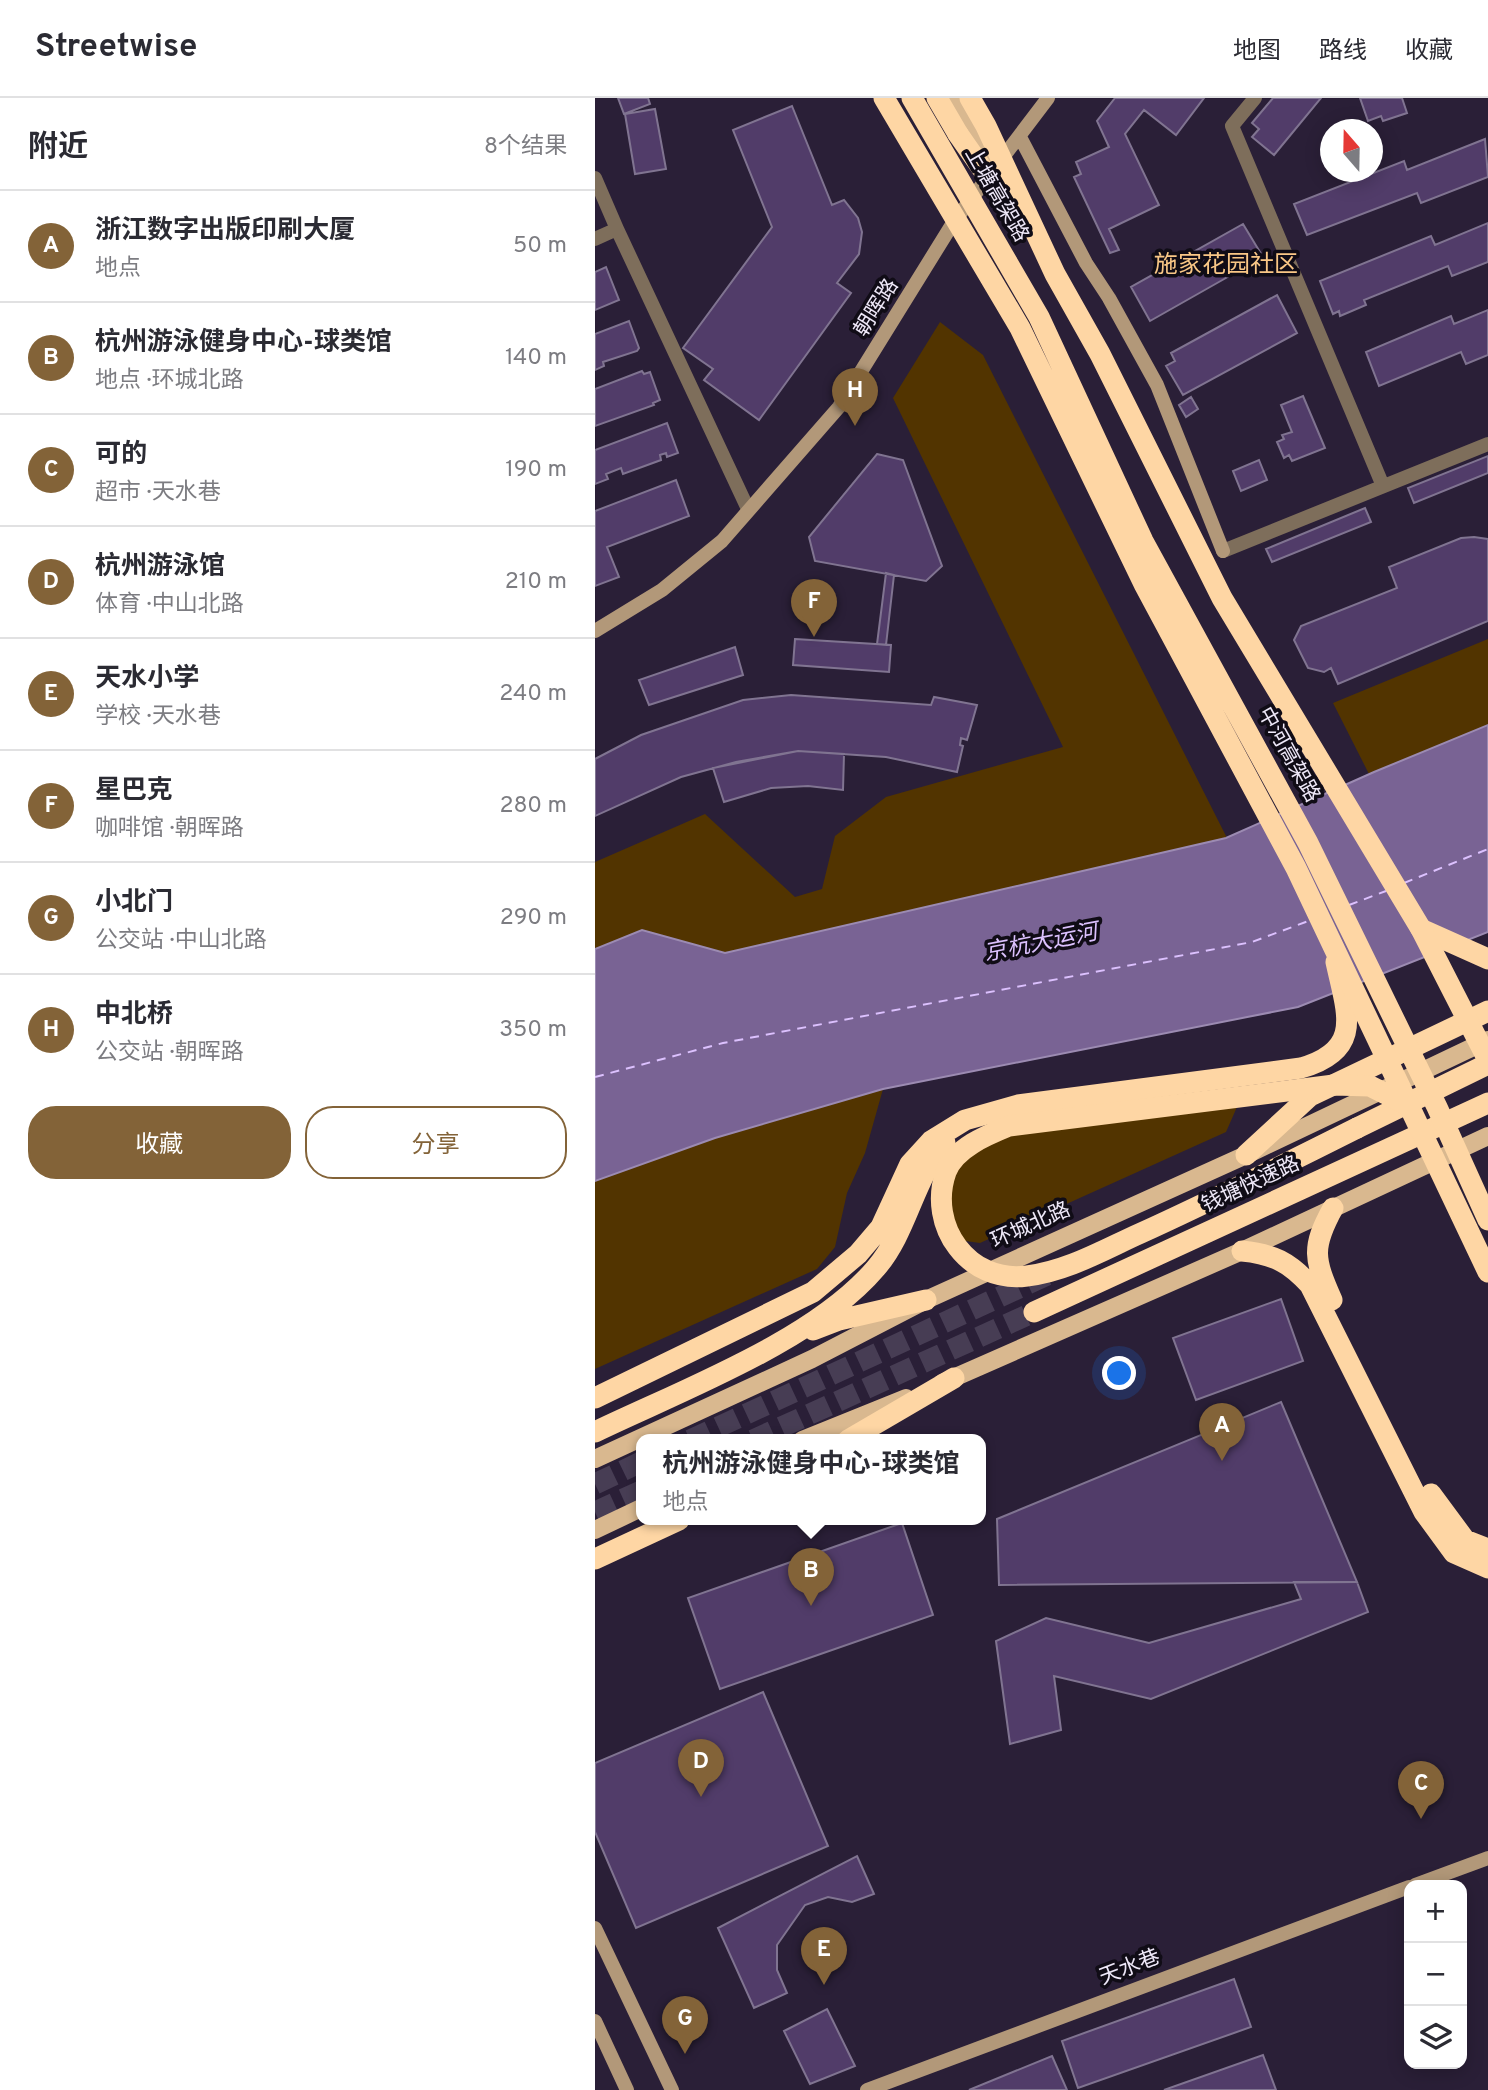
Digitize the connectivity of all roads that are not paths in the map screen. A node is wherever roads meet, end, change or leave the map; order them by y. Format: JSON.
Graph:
{"nodes":[{"id":1,"x":884,"y":98,"type":"edge"},
{"id":2,"x":895,"y":98,"type":"edge"},
{"id":3,"x":912,"y":98,"type":"edge"},
{"id":4,"x":937,"y":98,"type":"edge"},
{"id":5,"x":956,"y":98,"type":"edge"},
{"id":6,"x":970,"y":98,"type":"edge"},
{"id":7,"x":1048,"y":98,"type":"edge"},
{"id":8,"x":1255,"y":98,"type":"edge"},
{"id":9,"x":1020,"y":136,"type":"junction"},
{"id":10,"x":996,"y":169,"type":"junction"},
{"id":11,"x":595,"y":178,"type":"edge"},
{"id":12,"x":953,"y":223,"type":"junction"},
{"id":13,"x":617,"y":229,"type":"junction"},
{"id":14,"x":595,"y":239,"type":"edge"},
{"id":15,"x":1055,"y":274,"type":"junction"},
{"id":16,"x":1039,"y":317,"type":"junction"},
{"id":17,"x":1051,"y":393,"type":"junction"},
{"id":18,"x":1488,"y":444,"type":"edge"},
{"id":19,"x":1383,"y":486,"type":"junction"},
{"id":20,"x":748,"y":509,"type":"junction"},
{"id":21,"x":595,"y":631,"type":"edge"},
{"id":22,"x":1421,"y":929,"type":"junction"},
{"id":23,"x":1331,"y":940,"type":"junction"},
{"id":24,"x":1488,"y":959,"type":"edge"},
{"id":25,"x":1488,"y":1011,"type":"edge"},
{"id":26,"x":1488,"y":1040,"type":"edge"},
{"id":27,"x":1488,"y":1062,"type":"edge"},
{"id":28,"x":1488,"y":1103,"type":"edge"},
{"id":29,"x":1406,"y":1104,"type":"junction"},
{"id":30,"x":965,"y":1120,"type":"junction"},
{"id":31,"x":1488,"y":1136,"type":"edge"},
{"id":32,"x":1246,"y":1154,"type":"junction"},
{"id":33,"x":1333,"y":1209,"type":"junction"},
{"id":34,"x":1488,"y":1220,"type":"edge"},
{"id":35,"x":1243,"y":1251,"type":"junction"},
{"id":36,"x":1488,"y":1272,"type":"edge"},
{"id":37,"x":926,"y":1300,"type":"junction"},
{"id":38,"x":1034,"y":1312,"type":"tunnel mouth"},
{"id":39,"x":787,"y":1340,"type":"junction"},
{"id":40,"x":954,"y":1378,"type":"junction"},
{"id":41,"x":595,"y":1398,"type":"edge"},
{"id":42,"x":595,"y":1432,"type":"edge"},
{"id":43,"x":651,"y":1434,"type":"edge"},
{"id":44,"x":817,"y":1434,"type":"edge"},
{"id":45,"x":858,"y":1434,"type":"edge"},
{"id":46,"x":636,"y":1441,"type":"edge"},
{"id":47,"x":595,"y":1460,"type":"edge"},
{"id":48,"x":1431,"y":1509,"type":"junction"},
{"id":49,"x":636,"y":1510,"type":"edge"},
{"id":50,"x":668,"y":1525,"type":"edge"},
{"id":51,"x":595,"y":1530,"type":"edge"},
{"id":52,"x":1488,"y":1549,"type":"edge"},
{"id":53,"x":595,"y":1559,"type":"edge"},
{"id":54,"x":1488,"y":1568,"type":"edge"},
{"id":55,"x":1488,"y":1858,"type":"edge"},
{"id":56,"x":1429,"y":1880,"type":"edge"},
{"id":57,"x":1404,"y":1889,"type":"edge"},
{"id":58,"x":595,"y":1928,"type":"edge"},
{"id":59,"x":595,"y":2021,"type":"edge"},
{"id":60,"x":627,"y":2090,"type":"edge"},
{"id":61,"x":672,"y":2090,"type":"edge"},
{"id":62,"x":867,"y":2090,"type":"edge"}],
"edges":[{"from":1,"to":17,"type":"highway","bridge":true},
{"from":2,"to":12,"type":"main road"},
{"from":3,"to":16,"type":"highway","name":"上塘高架路","bridge":true},
{"from":4,"to":15,"type":"highway","name":"上塘高架路","bridge":true},
{"from":5,"to":10,"type":"main road"},
{"from":6,"to":15,"type":"highway","bridge":true},
{"from":7,"to":9,"type":"street","name":"朝晖路"},
{"from":8,"to":19,"type":"street"},
{"from":9,"to":10,"type":"street","name":"朝晖路"},
{"from":9,"to":19,"type":"street"},
{"from":10,"to":12,"type":"street","name":"朝晖路"},
{"from":11,"to":13,"type":"street"},
{"from":12,"to":20,"type":"street","name":"朝晖路"},
{"from":13,"to":14,"type":"street"},
{"from":13,"to":20,"type":"street"},
{"from":15,"to":22,"type":"highway","name":"中河高架路","bridge":true},
{"from":16,"to":17,"type":"highway","bridge":true},
{"from":16,"to":34,"type":"highway","name":"中河高架路","bridge":true},
{"from":17,"to":23,"type":"highway","bridge":true},
{"from":18,"to":19,"type":"street"},
{"from":20,"to":21,"type":"street","name":"朝晖路"},
{"from":22,"to":24,"type":"highway"},
{"from":22,"to":27,"type":"highway","name":"中河高架路","bridge":true},
{"from":23,"to":29,"type":"highway","bridge":true},
{"from":23,"to":30,"type":"highway","bridge":true},
{"from":25,"to":32,"type":"highway"},
{"from":26,"to":32,"type":"main road","name":"环城北路"},
{"from":27,"to":29,"type":"highway","bridge":true},
{"from":28,"to":38,"type":"highway","name":"钱塘快速路"},
{"from":29,"to":36,"type":"highway","bridge":true},
{"from":30,"to":39,"type":"highway"},
{"from":30,"to":41,"type":"highway"},
{"from":31,"to":33,"type":"main road"},
{"from":32,"to":37,"type":"main road","name":"环城北路"},
{"from":33,"to":35,"type":"main road"},
{"from":33,"to":48,"type":"highway"},
{"from":35,"to":40,"type":"main road"},
{"from":35,"to":48,"type":"highway"},
{"from":37,"to":39,"type":"highway"},
{"from":37,"to":43,"type":"main road","name":"环城北路"},
{"from":39,"to":42,"type":"highway"},
{"from":40,"to":44,"type":"main road"},
{"from":40,"to":45,"type":"highway"},
{"from":46,"to":47,"type":"main road","name":"环城北路"},
{"from":48,"to":52,"type":"highway"},
{"from":48,"to":54,"type":"highway"},
{"from":49,"to":51,"type":"main road"},
{"from":50,"to":53,"type":"highway"},
{"from":55,"to":56,"type":"street"},
{"from":57,"to":62,"type":"street","name":"天水巷"},
{"from":58,"to":61,"type":"street"},
{"from":59,"to":60,"type":"street"}]}
